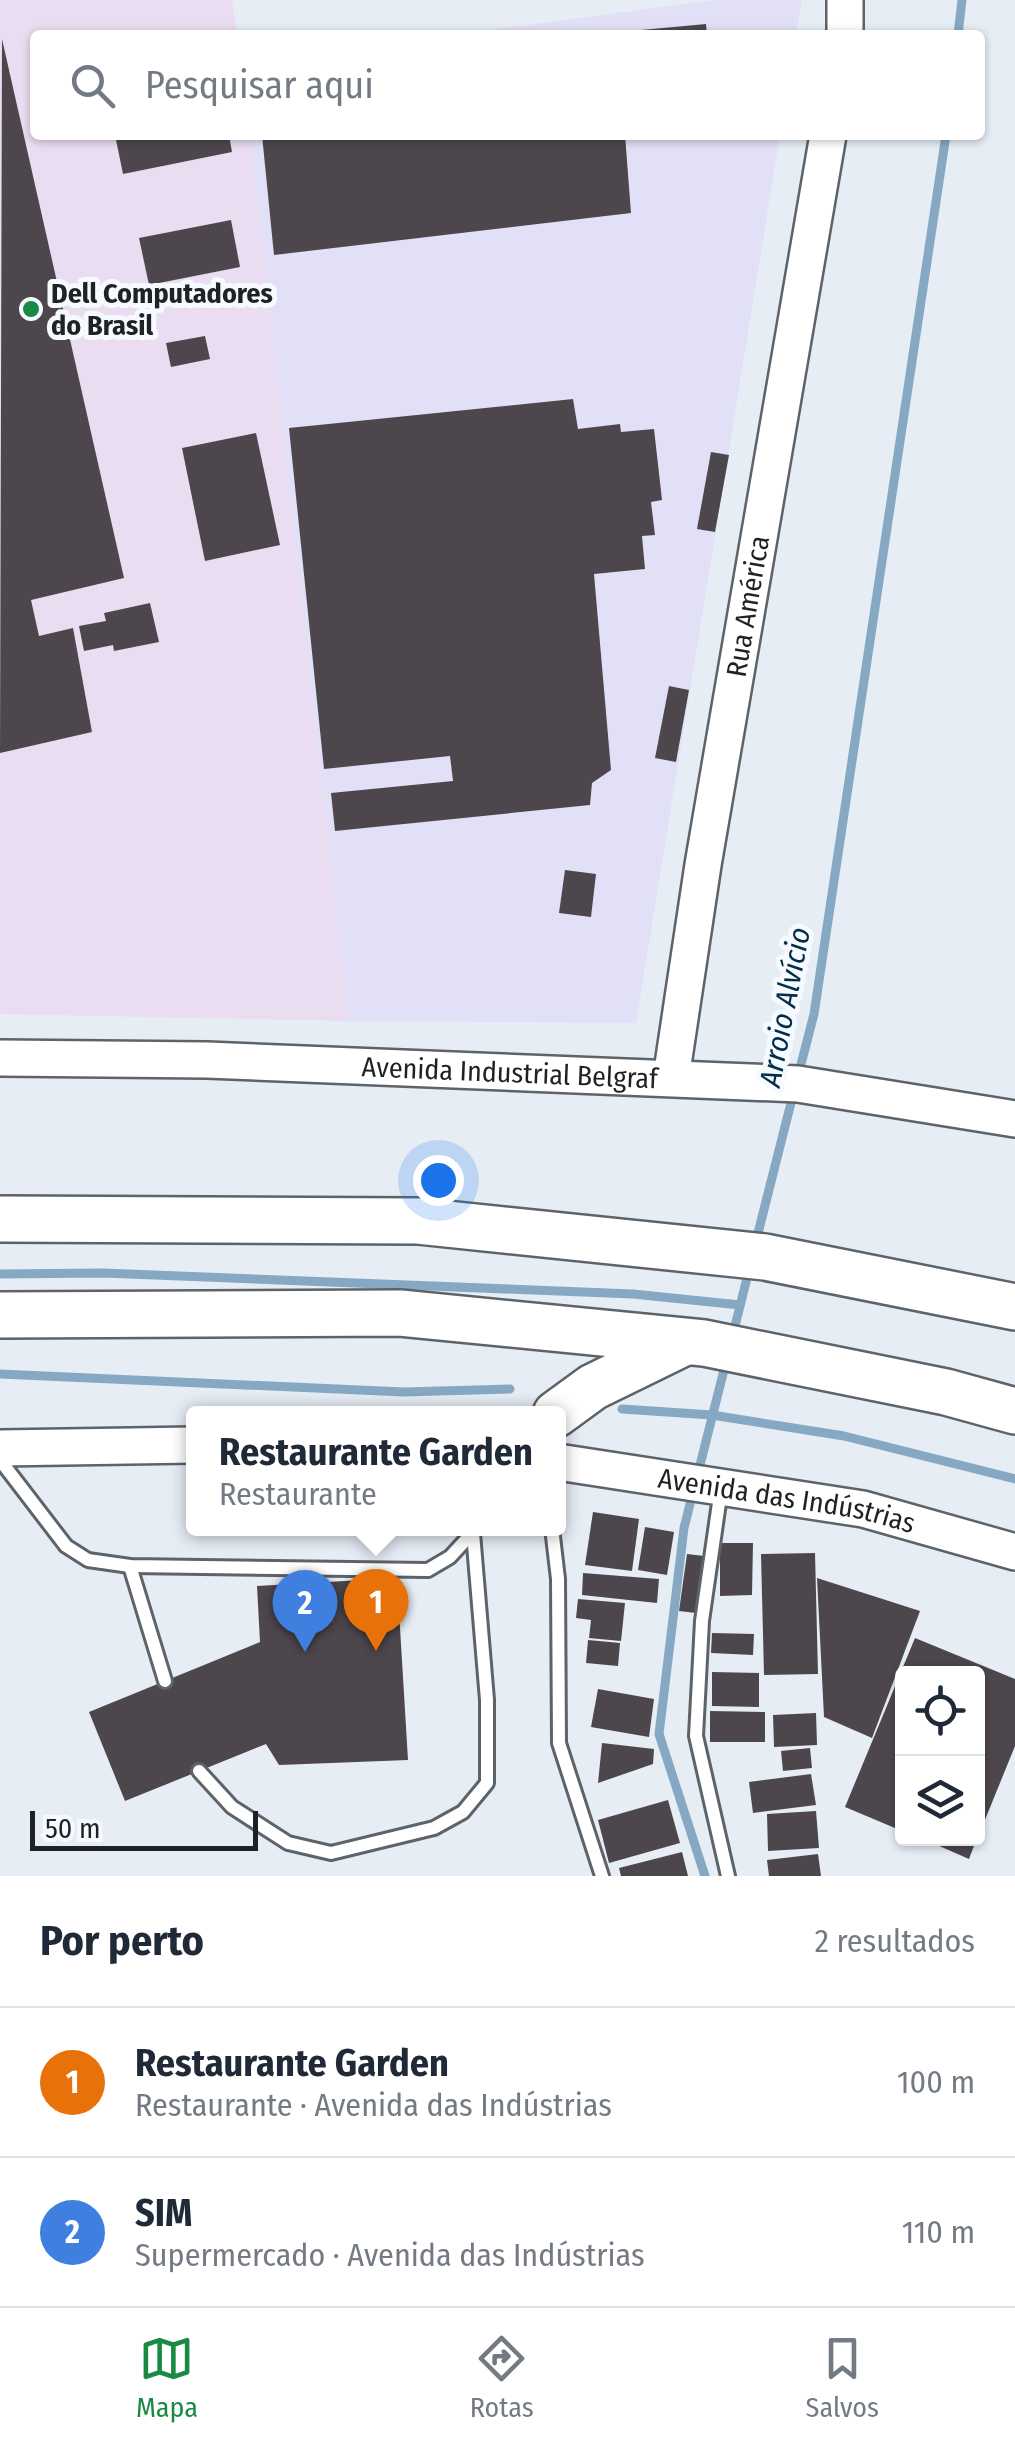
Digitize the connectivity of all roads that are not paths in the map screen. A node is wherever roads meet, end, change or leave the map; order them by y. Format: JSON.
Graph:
{"nodes":[{"id":1,"x":844,"y":0,"type":"edge"},
{"id":2,"x":845,"y":30,"type":"edge"},
{"id":3,"x":827,"y":140,"type":"edge"},
{"id":4,"x":0,"y":1058,"type":"edge"},
{"id":5,"x":671,"y":1078,"type":"junction"},
{"id":6,"x":1015,"y":1119,"type":"edge"},
{"id":7,"x":0,"y":1219,"type":"edge"},
{"id":8,"x":1015,"y":1306,"type":"edge"},
{"id":9,"x":0,"y":1315,"type":"edge"},
{"id":10,"x":695,"y":1342,"type":"junction"},
{"id":11,"x":566,"y":1407,"type":"edge"},
{"id":12,"x":1015,"y":1411,"type":"edge"},
{"id":13,"x":186,"y":1446,"type":"edge"},
{"id":14,"x":0,"y":1448,"type":"edge"},
{"id":15,"x":0,"y":1460,"type":"edge"},
{"id":16,"x":566,"y":1463,"type":"edge"},
{"id":17,"x":718,"y":1487,"type":"junction"},
{"id":18,"x":469,"y":1536,"type":"edge"},
{"id":19,"x":474,"y":1536,"type":"edge"},
{"id":20,"x":553,"y":1536,"type":"edge"},
{"id":21,"x":1015,"y":1552,"type":"edge"},
{"id":22,"x":130,"y":1566,"type":"junction"},
{"id":23,"x":165,"y":1681,"type":"dead end"},
{"id":24,"x":200,"y":1771,"type":"dead end"},
{"id":25,"x":602,"y":1876,"type":"edge"},
{"id":26,"x":728,"y":1876,"type":"edge"}],
"edges":[{"from":1,"to":2,"type":"main road"},
{"from":3,"to":5,"type":"main road","name":"Rua América"},
{"from":4,"to":5,"type":"main road","name":"Avenida Industrial Belgraf"},
{"from":5,"to":6,"type":"main road","name":"Avenida Industrial Belgraf"},
{"from":7,"to":8,"type":"highway"},
{"from":9,"to":10,"type":"highway"},
{"from":10,"to":11,"type":"highway"},
{"from":10,"to":12,"type":"highway"},
{"from":13,"to":14,"type":"main road"},
{"from":15,"to":22,"type":"lane"},
{"from":16,"to":17,"type":"main road","name":"Avenida das Indústrias"},
{"from":17,"to":21,"type":"main road","name":"Avenida das Indústrias"},
{"from":17,"to":26,"type":"lane"},
{"from":18,"to":22,"type":"lane"},
{"from":19,"to":24,"type":"lane"},
{"from":20,"to":25,"type":"lane"},
{"from":22,"to":23,"type":"lane"}]}
